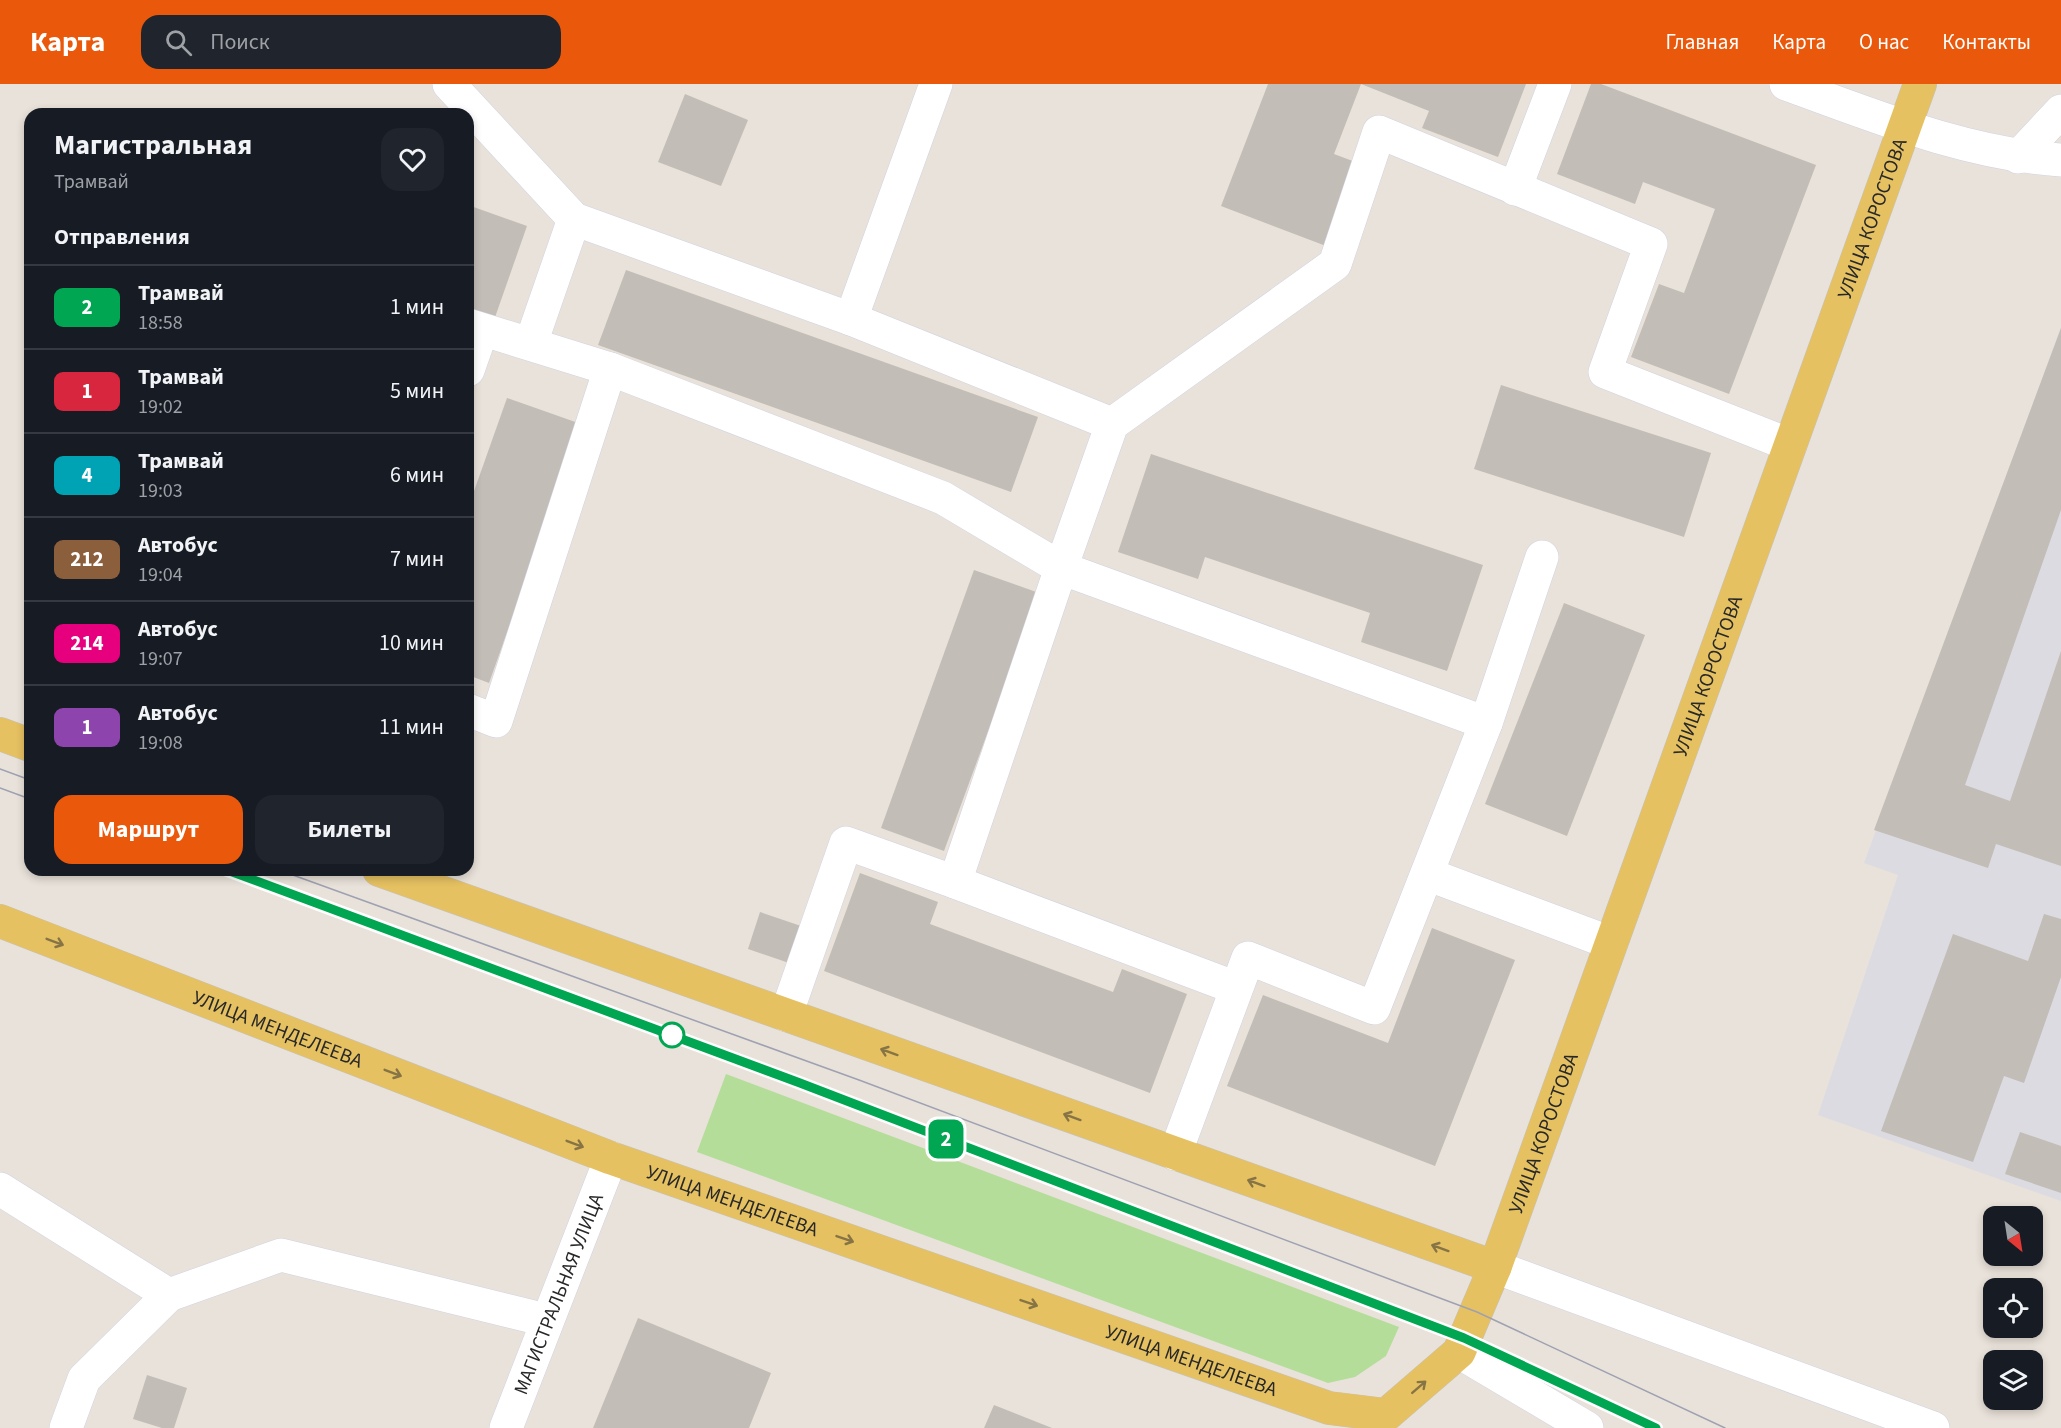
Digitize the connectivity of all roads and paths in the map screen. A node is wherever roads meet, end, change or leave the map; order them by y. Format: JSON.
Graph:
{"nodes":[{"id":1,"x":449,"y":84,"type":"edge"},
{"id":2,"x":936,"y":84,"type":"edge"},
{"id":3,"x":1554,"y":84,"type":"edge"},
{"id":4,"x":1788,"y":84,"type":"edge"},
{"id":5,"x":1920,"y":84,"type":"edge"},
{"id":6,"x":471,"y":108,"type":"edge"},
{"id":7,"x":474,"y":111,"type":"edge"},
{"id":8,"x":2061,"y":111,"type":"edge"},
{"id":9,"x":1904,"y":127,"type":"junction"},
{"id":10,"x":2018,"y":158,"type":"junction"},
{"id":11,"x":2061,"y":160,"type":"edge"},
{"id":12,"x":1515,"y":189,"type":"junction"},
{"id":13,"x":574,"y":219,"type":"junction"},
{"id":14,"x":851,"y":319,"type":"junction"},
{"id":15,"x":475,"y":327,"type":"edge"},
{"id":16,"x":531,"y":343,"type":"junction"},
{"id":17,"x":610,"y":369,"type":"junction"},
{"id":18,"x":1112,"y":424,"type":"junction"},
{"id":19,"x":1790,"y":445,"type":"junction"},
{"id":20,"x":1542,"y":557,"type":"dead end"},
{"id":21,"x":1061,"y":568,"type":"junction"},
{"id":22,"x":474,"y":712,"type":"edge"},
{"id":23,"x":1486,"y":723,"type":"junction"},
{"id":24,"x":0,"y":734,"type":"edge"},
{"id":25,"x":24,"y":743,"type":"edge"},
{"id":26,"x":1427,"y":874,"type":"junction"},
{"id":27,"x":397,"y":876,"type":"edge"},
{"id":28,"x":955,"y":882,"type":"junction"},
{"id":29,"x":0,"y":921,"type":"edge"},
{"id":30,"x":1611,"y":944,"type":"junction"},
{"id":31,"x":1236,"y":988,"type":"junction"},
{"id":32,"x":786,"y":1015,"type":"junction"},
{"id":33,"x":1175,"y":1154,"type":"junction"},
{"id":34,"x":611,"y":1158,"type":"junction"},
{"id":35,"x":0,"y":1189,"type":"edge"},
{"id":36,"x":1495,"y":1267,"type":"junction"},
{"id":37,"x":169,"y":1295,"type":"junction"},
{"id":38,"x":546,"y":1320,"type":"junction"},
{"id":39,"x":1459,"y":1352,"type":"junction"},
{"id":40,"x":1384,"y":1421,"type":"edge"},
{"id":41,"x":66,"y":1428,"type":"edge"},
{"id":42,"x":506,"y":1428,"type":"edge"},
{"id":43,"x":1587,"y":1428,"type":"edge"},
{"id":44,"x":1933,"y":1428,"type":"edge"}],
"edges":[{"from":1,"to":6,"type":"street"},
{"from":2,"to":14,"type":"street"},
{"from":3,"to":12,"type":"street"},
{"from":4,"to":9,"type":"street"},
{"from":5,"to":9,"type":"main road","name":"УЛИЦА КОРОСТОВА"},
{"from":7,"to":13,"type":"street"},
{"from":8,"to":10,"type":"street"},
{"from":9,"to":10,"type":"street"},
{"from":9,"to":19,"type":"main road","name":"УЛИЦА КОРОСТОВА"},
{"from":10,"to":11,"type":"street"},
{"from":12,"to":18,"type":"street"},
{"from":12,"to":19,"type":"street"},
{"from":13,"to":14,"type":"street"},
{"from":13,"to":16,"type":"street"},
{"from":14,"to":18,"type":"street"},
{"from":15,"to":16,"type":"street"},
{"from":16,"to":17,"type":"street"},
{"from":17,"to":21,"type":"street"},
{"from":17,"to":22,"type":"street"},
{"from":18,"to":21,"type":"street"},
{"from":19,"to":30,"type":"main road","name":"УЛИЦА КОРОСТОВА"},
{"from":20,"to":23,"type":"street"},
{"from":21,"to":23,"type":"street"},
{"from":21,"to":28,"type":"street"},
{"from":23,"to":26,"type":"street"},
{"from":24,"to":25,"type":"main road"},
{"from":26,"to":30,"type":"street"},
{"from":26,"to":31,"type":"street"},
{"from":27,"to":32,"type":"main road"},
{"from":28,"to":31,"type":"street"},
{"from":28,"to":32,"type":"street"},
{"from":29,"to":34,"type":"main road","name":"УЛИЦА МЕНДЕЛЕЕВА","one_way":true},
{"from":30,"to":36,"type":"main road","name":"УЛИЦА КОРОСТОВА"},
{"from":31,"to":33,"type":"street"},
{"from":33,"to":32,"type":"main road","one_way":true},
{"from":36,"to":33,"type":"main road","one_way":true},
{"from":34,"to":38,"type":"street","name":"МАГИСТРАЛЬНАЯ УЛИЦА"},
{"from":34,"to":40,"type":"main road","name":"УЛИЦА МЕНДЕЛЕЕВА","one_way":true},
{"from":35,"to":37,"type":"street"},
{"from":36,"to":39,"type":"main road","name":"УЛИЦА МЕНДЕЛЕЕВА"},
{"from":36,"to":44,"type":"street"},
{"from":37,"to":38,"type":"street"},
{"from":37,"to":41,"type":"street"},
{"from":38,"to":42,"type":"street","name":"МАГИСТРАЛЬНАЯ УЛИЦА"},
{"from":40,"to":39,"type":"main road","name":"УЛИЦА МЕНДЕЛЕЕВА","one_way":true},
{"from":39,"to":43,"type":"street"}]}
